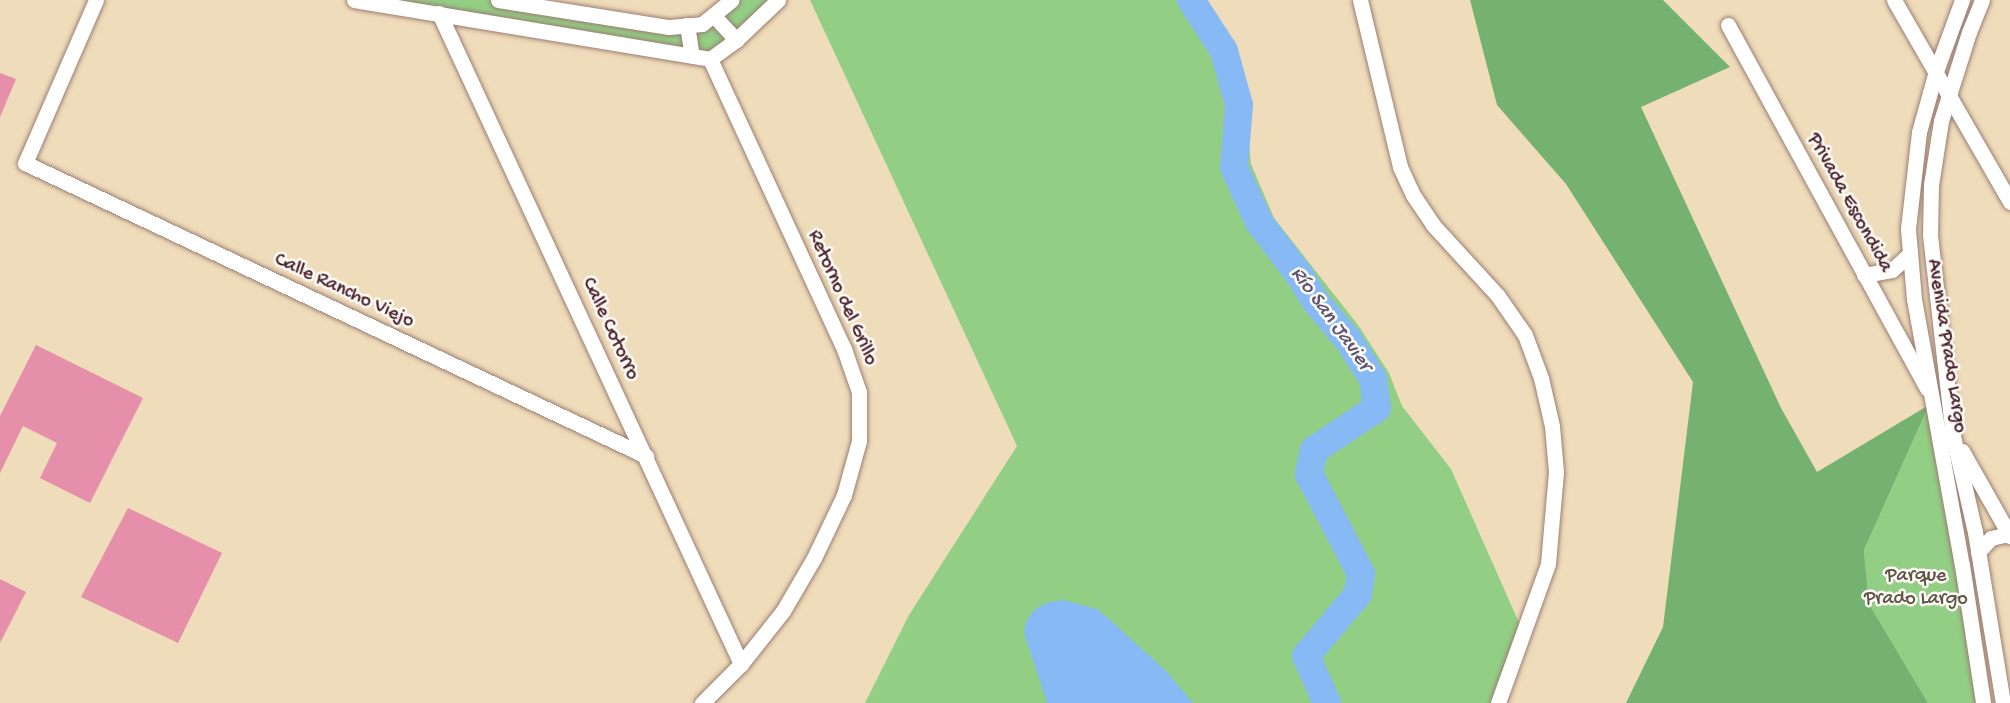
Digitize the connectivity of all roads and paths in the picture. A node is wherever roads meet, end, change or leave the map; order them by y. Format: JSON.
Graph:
{"nodes":[{"id":1,"x":96,"y":0,"type":"edge"},
{"id":2,"x":354,"y":0,"type":"edge"},
{"id":3,"x":498,"y":0,"type":"edge"},
{"id":4,"x":732,"y":0,"type":"edge"},
{"id":5,"x":778,"y":0,"type":"edge"},
{"id":6,"x":1360,"y":0,"type":"edge"},
{"id":7,"x":1894,"y":0,"type":"edge"},
{"id":8,"x":1962,"y":0,"type":"edge"},
{"id":9,"x":1982,"y":0,"type":"edge"},
{"id":10,"x":439,"y":13,"type":"junction"},
{"id":11,"x":714,"y":16,"type":"junction"},
{"id":12,"x":687,"y":25,"type":"junction"},
{"id":13,"x":1728,"y":25,"type":"dead end"},
{"id":14,"x":736,"y":40,"type":"junction"},
{"id":15,"x":692,"y":56,"type":"junction"},
{"id":16,"x":710,"y":59,"type":"junction"},
{"id":17,"x":1936,"y":71,"type":"junction"},
{"id":18,"x":1949,"y":93,"type":"junction"},
{"id":19,"x":2010,"y":202,"type":"edge"},
{"id":20,"x":1910,"y":254,"type":"junction"},
{"id":21,"x":1864,"y":275,"type":"junction"},
{"id":22,"x":1933,"y":400,"type":"junction"},
{"id":23,"x":1953,"y":436,"type":"junction"},
{"id":24,"x":646,"y":456,"type":"junction"},
{"id":25,"x":2009,"y":535,"type":"edge"},
{"id":26,"x":1978,"y":552,"type":"junction"},
{"id":27,"x":741,"y":664,"type":"junction"},
{"id":28,"x":702,"y":703,"type":"edge"},
{"id":29,"x":1498,"y":703,"type":"edge"},
{"id":30,"x":1983,"y":703,"type":"edge"},
{"id":31,"x":2003,"y":703,"type":"edge"}],
"edges":[{"from":1,"to":24,"type":"street","name":"Calle Rancho Viejo"},
{"from":2,"to":10,"type":"street"},
{"from":3,"to":12,"type":"street"},
{"from":4,"to":11,"type":"street"},
{"from":5,"to":14,"type":"street"},
{"from":6,"to":29,"type":"street"},
{"from":7,"to":17,"type":"street"},
{"from":8,"to":17,"type":"street","name":"Avenida Prado Largo"},
{"from":9,"to":18,"type":"street","name":"Avenida Prado Largo"},
{"from":10,"to":15,"type":"street"},
{"from":10,"to":24,"type":"street","name":"Calle Cotorro"},
{"from":11,"to":12,"type":"street"},
{"from":11,"to":14,"type":"street"},
{"from":12,"to":15,"type":"street"},
{"from":13,"to":21,"type":"street","name":"Privada Escondida"},
{"from":14,"to":16,"type":"street"},
{"from":15,"to":16,"type":"street"},
{"from":16,"to":27,"type":"street","name":"Retorno del Grillo"},
{"from":17,"to":18,"type":"street"},
{"from":17,"to":20,"type":"street","name":"Avenida Prado Largo"},
{"from":18,"to":19,"type":"street"},
{"from":18,"to":23,"type":"street","name":"Avenida Prado Largo"},
{"from":20,"to":21,"type":"street"},
{"from":20,"to":22,"type":"street","name":"Avenida Prado Largo"},
{"from":21,"to":22,"type":"street","name":"Privada Escondida"},
{"from":22,"to":23,"type":"street","name":"Privada Escondida"},
{"from":22,"to":30,"type":"street","name":"Avenida Prado Largo"},
{"from":23,"to":25,"type":"street","name":"Privada Escondida"},
{"from":23,"to":26,"type":"street","name":"Avenida Prado Largo"},
{"from":24,"to":27,"type":"street","name":"Calle Cotorro"},
{"from":25,"to":26,"type":"street"},
{"from":26,"to":31,"type":"street","name":"Avenida Prado Largo"},
{"from":27,"to":28,"type":"street","name":"Retorno del Grillo"}]}
